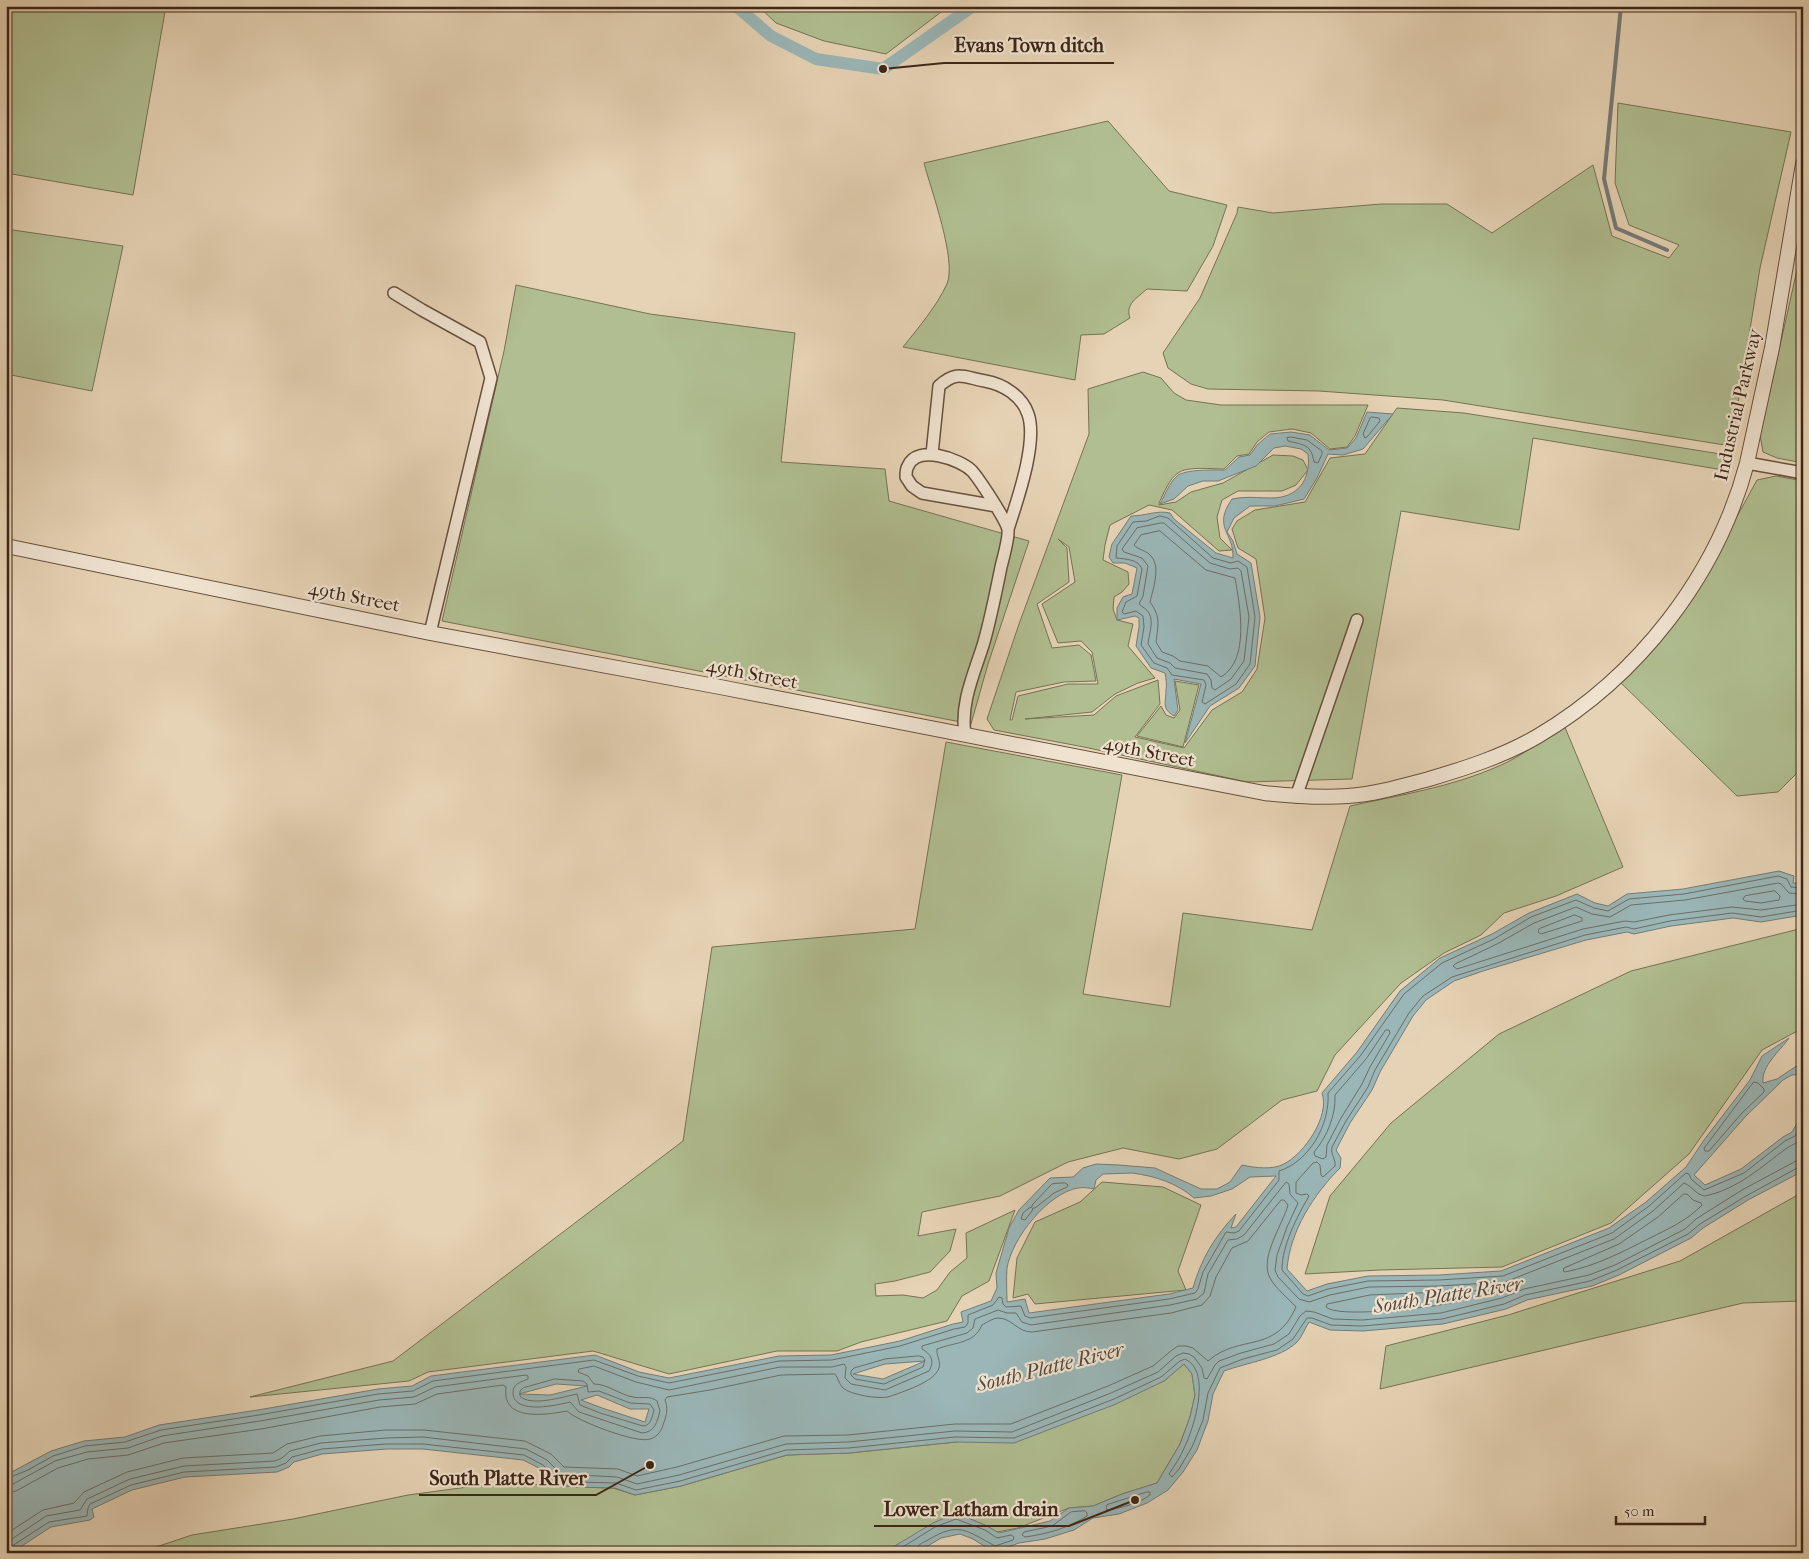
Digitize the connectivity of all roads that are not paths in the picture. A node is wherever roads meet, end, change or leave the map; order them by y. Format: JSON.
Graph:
{"nodes":[{"id":1,"x":1803,"y":164,"type":"edge"},
{"id":2,"x":394,"y":293,"type":"dead end"},
{"id":3,"x":932,"y":454,"type":"junction"},
{"id":4,"x":1747,"y":463,"type":"junction"},
{"id":5,"x":1803,"y":473,"type":"edge"},
{"id":6,"x":996,"y":506,"type":"junction"},
{"id":7,"x":1008,"y":529,"type":"junction"},
{"id":8,"x":6,"y":546,"type":"edge"},
{"id":9,"x":1357,"y":620,"type":"dead end"},
{"id":10,"x":430,"y":633,"type":"junction"},
{"id":11,"x":965,"y":734,"type":"junction"},
{"id":12,"x":1489,"y":759,"type":"joint"},
{"id":13,"x":1296,"y":797,"type":"junction"}],
"edges":[{"from":1,"to":4,"type":"street","name":"Industrial Parkway"},
{"from":2,"to":10,"type":"street"},
{"from":3,"to":6,"type":"street"},
{"from":3,"to":6,"type":"street"},
{"from":3,"to":7,"type":"street"},
{"from":4,"to":5,"type":"street"},
{"from":4,"to":12,"type":"street","name":"Industrial Parkway"},
{"from":6,"to":7,"type":"street"},
{"from":7,"to":11,"type":"street"},
{"from":8,"to":10,"type":"street","name":"49th Street"},
{"from":9,"to":13,"type":"street"},
{"from":10,"to":11,"type":"street","name":"49th Street"},
{"from":11,"to":13,"type":"street","name":"49th Street"},
{"from":12,"to":13,"type":"street","name":"49th Street"}]}
